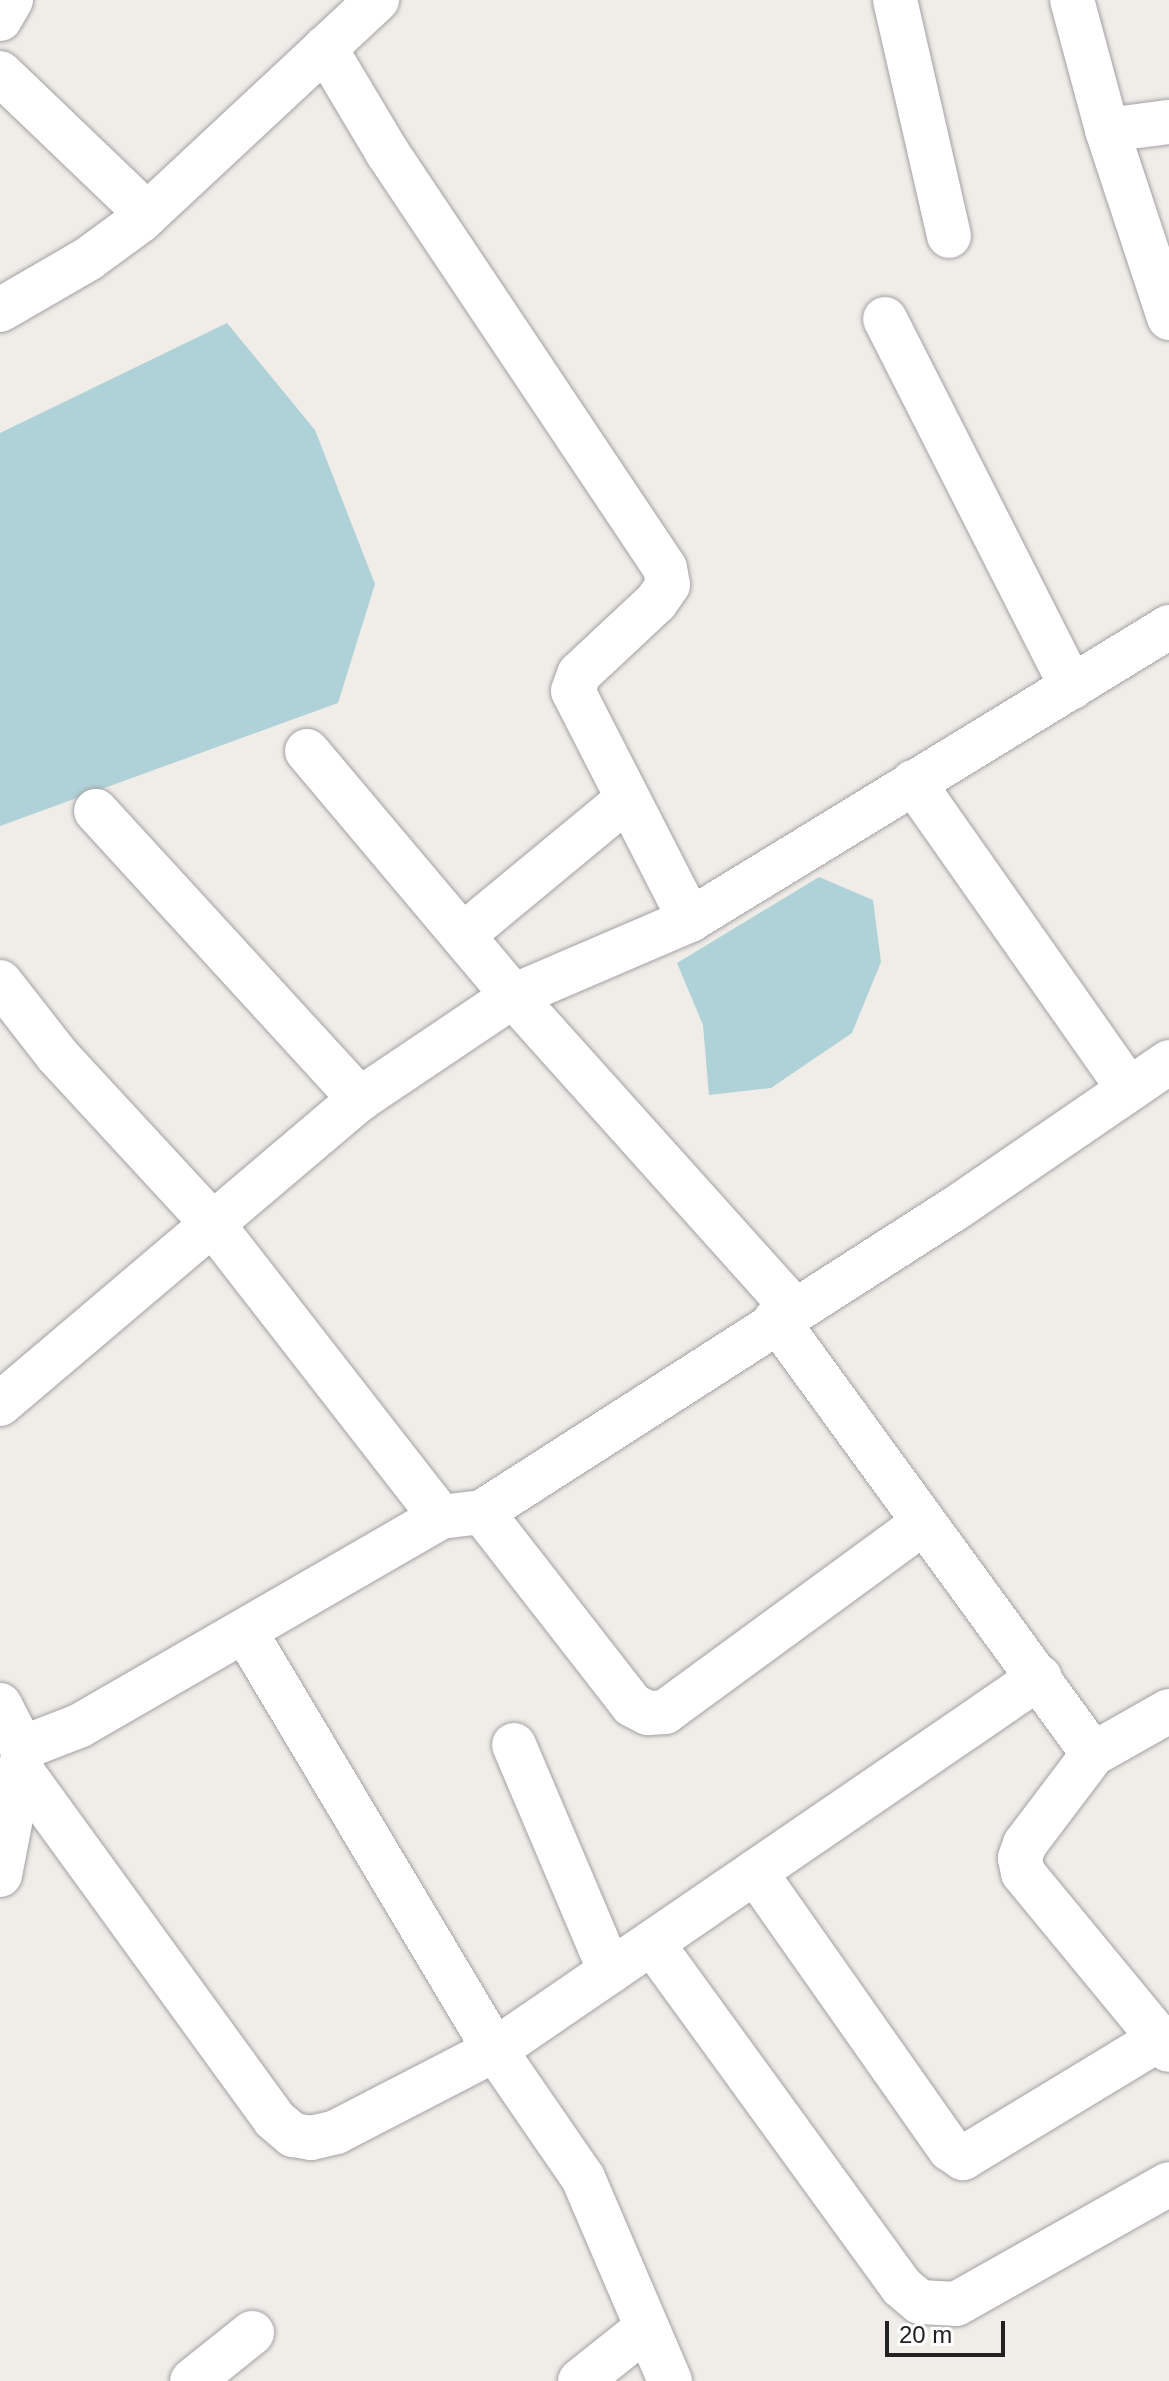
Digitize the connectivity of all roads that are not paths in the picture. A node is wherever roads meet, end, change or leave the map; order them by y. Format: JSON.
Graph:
{"nodes":[{"id":1,"x":11,"y":0,"type":"edge"},
{"id":2,"x":377,"y":0,"type":"edge"},
{"id":3,"x":895,"y":0,"type":"edge"},
{"id":4,"x":1072,"y":0,"type":"edge"},
{"id":5,"x":0,"y":19,"type":"edge"},
{"id":6,"x":325,"y":48,"type":"junction"},
{"id":7,"x":0,"y":73,"type":"edge"},
{"id":8,"x":1169,"y":122,"type":"edge"},
{"id":9,"x":1107,"y":130,"type":"junction"},
{"id":10,"x":147,"y":214,"type":"junction"},
{"id":11,"x":949,"y":236,"type":"dead end"},
{"id":12,"x":0,"y":310,"type":"edge"},
{"id":13,"x":1169,"y":318,"type":"edge"},
{"id":14,"x":885,"y":319,"type":"dead end"},
{"id":15,"x":1169,"y":627,"type":"edge"},
{"id":16,"x":1072,"y":687,"type":"junction"},
{"id":17,"x":307,"y":751,"type":"dead end"},
{"id":18,"x":913,"y":782,"type":"junction"},
{"id":19,"x":626,"y":800,"type":"junction"},
{"id":20,"x":96,"y":811,"type":"dead end"},
{"id":21,"x":690,"y":920,"type":"junction"},
{"id":22,"x":463,"y":935,"type":"junction"},
{"id":23,"x":0,"y":982,"type":"edge"},
{"id":24,"x":513,"y":996,"type":"junction"},
{"id":25,"x":1169,"y":1062,"type":"edge"},
{"id":26,"x":1129,"y":1089,"type":"junction"},
{"id":27,"x":360,"y":1099,"type":"junction"},
{"id":28,"x":211,"y":1222,"type":"junction"},
{"id":29,"x":785,"y":1313,"type":"junction"},
{"id":30,"x":0,"y":1404,"type":"edge"},
{"id":31,"x":461,"y":1515,"type":"junction"},
{"id":32,"x":923,"y":1523,"type":"junction"},
{"id":33,"x":246,"y":1633,"type":"junction"},
{"id":34,"x":1040,"y":1677,"type":"junction"},
{"id":35,"x":0,"y":1705,"type":"edge"},
{"id":36,"x":1169,"y":1711,"type":"edge"},
{"id":37,"x":514,"y":1745,"type":"dead end"},
{"id":38,"x":1093,"y":1754,"type":"junction"},
{"id":39,"x":23,"y":1761,"type":"junction"},
{"id":40,"x":755,"y":1872,"type":"junction"},
{"id":41,"x":0,"y":1875,"type":"edge"},
{"id":42,"x":652,"y":1943,"type":"junction"},
{"id":43,"x":610,"y":1971,"type":"junction"},
{"id":44,"x":1163,"y":2045,"type":"edge"},
{"id":45,"x":495,"y":2050,"type":"junction"},
{"id":46,"x":1169,"y":2184,"type":"edge"},
{"id":47,"x":644,"y":2330,"type":"junction"},
{"id":48,"x":252,"y":2333,"type":"dead end"},
{"id":49,"x":192,"y":2381,"type":"edge"},
{"id":50,"x":580,"y":2381,"type":"edge"},
{"id":51,"x":670,"y":2381,"type":"edge"}],
"edges":[{"from":1,"to":5,"type":"street"},
{"from":2,"to":6,"type":"street"},
{"from":3,"to":11,"type":"street"},
{"from":4,"to":9,"type":"street"},
{"from":6,"to":10,"type":"street"},
{"from":6,"to":19,"type":"street"},
{"from":7,"to":10,"type":"street"},
{"from":8,"to":9,"type":"street"},
{"from":9,"to":13,"type":"street"},
{"from":10,"to":12,"type":"street"},
{"from":14,"to":16,"type":"street"},
{"from":15,"to":16,"type":"street"},
{"from":16,"to":18,"type":"street"},
{"from":17,"to":22,"type":"street"},
{"from":18,"to":21,"type":"street"},
{"from":18,"to":26,"type":"street"},
{"from":19,"to":21,"type":"street"},
{"from":19,"to":22,"type":"street"},
{"from":20,"to":27,"type":"street"},
{"from":21,"to":24,"type":"street"},
{"from":22,"to":24,"type":"street"},
{"from":23,"to":28,"type":"street"},
{"from":24,"to":27,"type":"street"},
{"from":24,"to":29,"type":"street"},
{"from":25,"to":26,"type":"street"},
{"from":26,"to":29,"type":"street"},
{"from":27,"to":28,"type":"street"},
{"from":28,"to":30,"type":"street"},
{"from":28,"to":31,"type":"street"},
{"from":29,"to":31,"type":"street"},
{"from":29,"to":32,"type":"street"},
{"from":31,"to":32,"type":"street"},
{"from":31,"to":33,"type":"street"},
{"from":32,"to":34,"type":"street"},
{"from":33,"to":39,"type":"street"},
{"from":33,"to":45,"type":"street"},
{"from":34,"to":38,"type":"street"},
{"from":34,"to":40,"type":"street"},
{"from":35,"to":39,"type":"street"},
{"from":36,"to":38,"type":"street"},
{"from":37,"to":43,"type":"street"},
{"from":38,"to":44,"type":"street"},
{"from":39,"to":41,"type":"street"},
{"from":39,"to":45,"type":"street"},
{"from":40,"to":42,"type":"street"},
{"from":40,"to":44,"type":"street"},
{"from":42,"to":43,"type":"street"},
{"from":42,"to":46,"type":"street"},
{"from":43,"to":45,"type":"street"},
{"from":45,"to":47,"type":"street"},
{"from":47,"to":50,"type":"street"},
{"from":47,"to":51,"type":"street"},
{"from":48,"to":49,"type":"street"}]}
